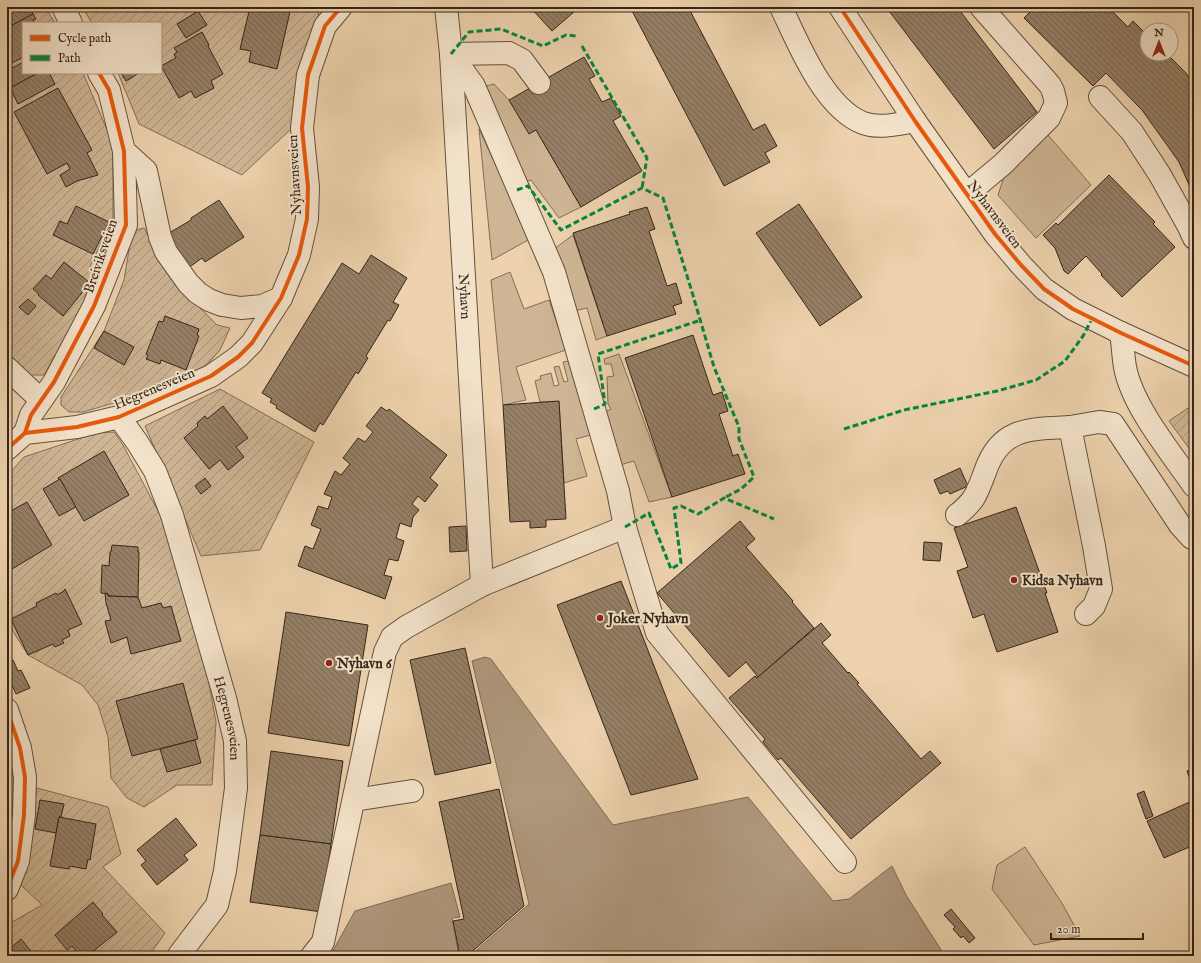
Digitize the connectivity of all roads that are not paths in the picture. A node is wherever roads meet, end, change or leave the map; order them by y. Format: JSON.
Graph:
{"nodes":[{"id":1,"x":63,"y":7,"type":"edge"},
{"id":2,"x":341,"y":7,"type":"edge"},
{"id":3,"x":446,"y":7,"type":"edge"},
{"id":4,"x":781,"y":7,"type":"edge"},
{"id":5,"x":840,"y":7,"type":"edge"},
{"id":6,"x":981,"y":7,"type":"edge"},
{"id":7,"x":71,"y":22,"type":"edge"},
{"id":8,"x":451,"y":54,"type":"junction"},
{"id":9,"x":100,"y":74,"type":"edge"},
{"id":10,"x":539,"y":83,"type":"dead end"},
{"id":11,"x":1100,"y":97,"type":"dead end"},
{"id":12,"x":915,"y":121,"type":"junction"},
{"id":13,"x":124,"y":151,"type":"junction"},
{"id":14,"x":967,"y":194,"type":"junction"},
{"id":15,"x":1194,"y":238,"type":"edge"},
{"id":16,"x":281,"y":298,"type":"junction"},
{"id":17,"x":1122,"y":333,"type":"junction"},
{"id":18,"x":1194,"y":366,"type":"edge"},
{"id":19,"x":7,"y":368,"type":"edge"},
{"id":20,"x":41,"y":400,"type":"junction"},
{"id":21,"x":119,"y":417,"type":"junction"},
{"id":22,"x":1070,"y":427,"type":"junction"},
{"id":23,"x":25,"y":433,"type":"junction"},
{"id":24,"x":7,"y":449,"type":"edge"},
{"id":25,"x":1194,"y":486,"type":"edge"},
{"id":26,"x":957,"y":515,"type":"dead end"},
{"id":27,"x":625,"y":527,"type":"junction"},
{"id":28,"x":1194,"y":539,"type":"edge"},
{"id":29,"x":482,"y":585,"type":"junction"},
{"id":30,"x":1086,"y":614,"type":"dead end"},
{"id":31,"x":7,"y":710,"type":"edge"},
{"id":32,"x":412,"y":791,"type":"dead end"},
{"id":33,"x":354,"y":800,"type":"junction"},
{"id":34,"x":845,"y":862,"type":"dead end"},
{"id":35,"x":7,"y":889,"type":"edge"},
{"id":36,"x":179,"y":955,"type":"edge"},
{"id":37,"x":312,"y":956,"type":"edge"}],
"edges":[{"from":1,"to":7,"type":"street"},
{"from":2,"to":16,"type":"street","name":"Nyhavnsveien"},
{"from":3,"to":8,"type":"street","name":"Nyhavn"},
{"from":4,"to":12,"type":"street"},
{"from":5,"to":12,"type":"street","name":"Nyhavnsveien"},
{"from":6,"to":14,"type":"street","name":"Nyhavnsveien"},
{"from":8,"to":10,"type":"street"},
{"from":8,"to":27,"type":"street"},
{"from":8,"to":29,"type":"street","name":"Nyhavn"},
{"from":9,"to":13,"type":"street","name":"Breiviksveien"},
{"from":11,"to":15,"type":"street"},
{"from":12,"to":14,"type":"street","name":"Nyhavnsveien"},
{"from":13,"to":16,"type":"street"},
{"from":13,"to":20,"type":"street","name":"Breiviksveien"},
{"from":14,"to":17,"type":"street","name":"Nyhavnsveien"},
{"from":16,"to":21,"type":"street","name":"Hegrenesveien"},
{"from":17,"to":18,"type":"street","name":"Nyhavnsveien"},
{"from":17,"to":25,"type":"street"},
{"from":19,"to":20,"type":"street"},
{"from":20,"to":23,"type":"street","name":"Breiviksveien"},
{"from":21,"to":23,"type":"street","name":"Hegrenesveien"},
{"from":21,"to":36,"type":"street","name":"Hegrenesveien"},
{"from":22,"to":26,"type":"street"},
{"from":22,"to":28,"type":"street"},
{"from":22,"to":30,"type":"street"},
{"from":23,"to":24,"type":"street"},
{"from":27,"to":29,"type":"street"},
{"from":27,"to":34,"type":"street"},
{"from":29,"to":33,"type":"street"},
{"from":31,"to":35,"type":"street"},
{"from":32,"to":33,"type":"street"},
{"from":33,"to":37,"type":"street"}]}
